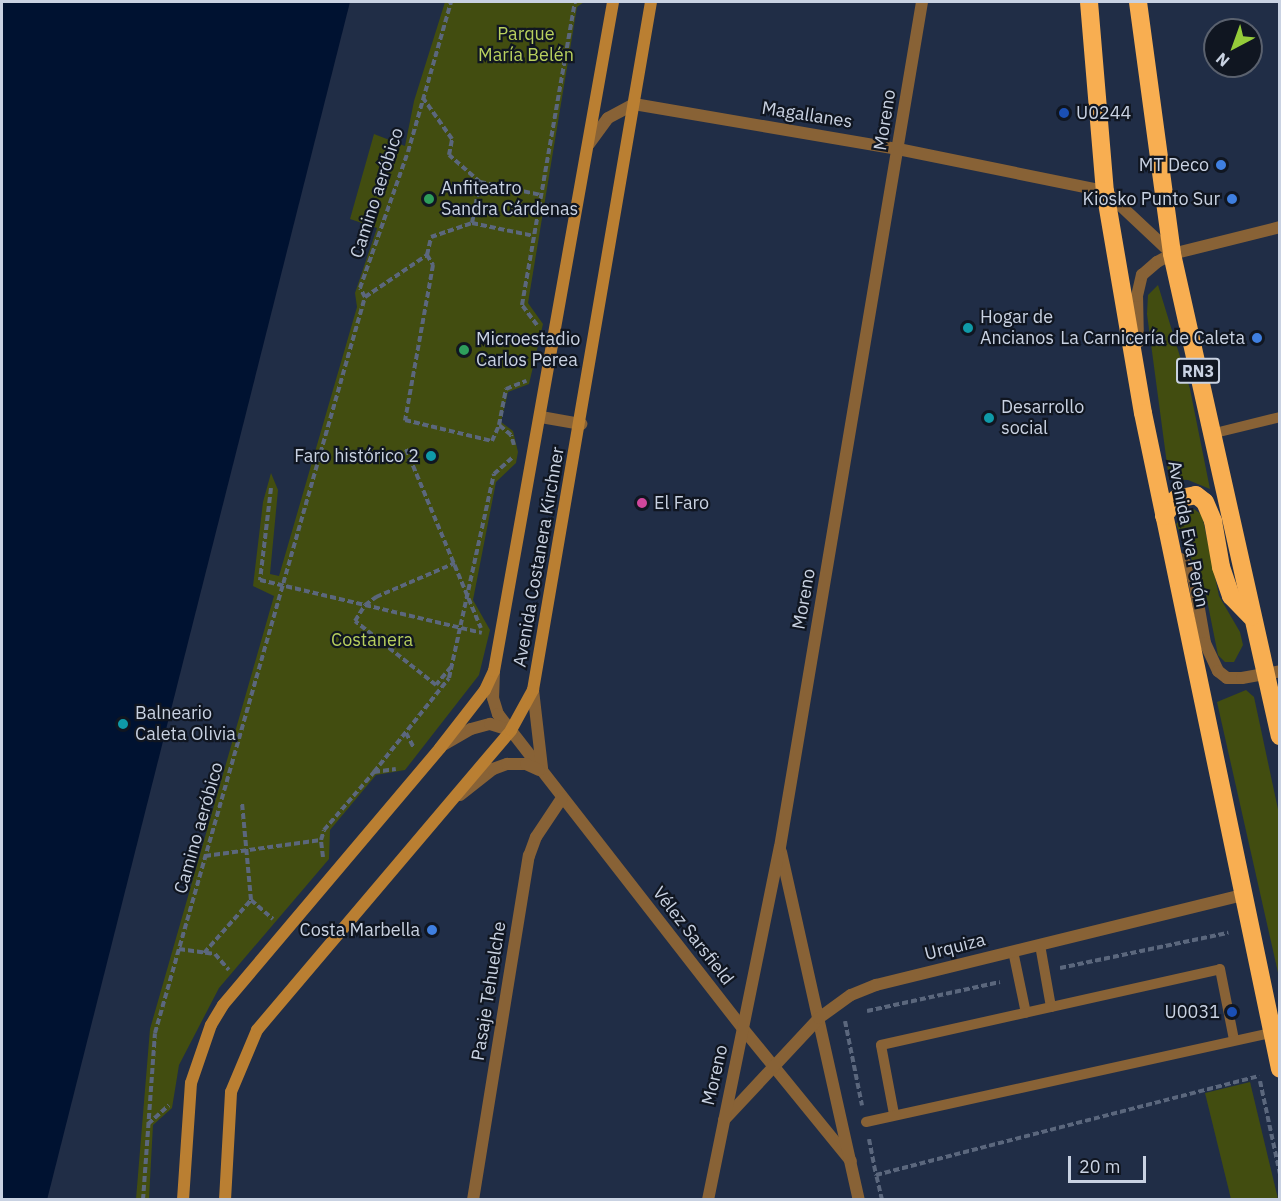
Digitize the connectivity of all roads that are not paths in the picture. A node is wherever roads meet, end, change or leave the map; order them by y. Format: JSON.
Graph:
{"nodes":[{"id":1,"x":613,"y":2,"type":"edge"},
{"id":2,"x":651,"y":2,"type":"edge"},
{"id":3,"x":922,"y":2,"type":"edge"},
{"id":4,"x":1089,"y":2,"type":"edge"},
{"id":5,"x":1138,"y":2,"type":"edge"},
{"id":6,"x":634,"y":104,"type":"junction"},
{"id":7,"x":589,"y":144,"type":"junction"},
{"id":8,"x":898,"y":148,"type":"junction"},
{"id":9,"x":1106,"y":191,"type":"junction"},
{"id":10,"x":1280,"y":227,"type":"edge"},
{"id":11,"x":1172,"y":254,"type":"junction"},
{"id":12,"x":1143,"y":413,"type":"junction"},
{"id":13,"x":542,"y":417,"type":"junction"},
{"id":14,"x":1280,"y":417,"type":"edge"},
{"id":15,"x":581,"y":424,"type":"junction"},
{"id":16,"x":1211,"y":434,"type":"junction"},
{"id":17,"x":1164,"y":516,"type":"junction"},
{"id":18,"x":1171,"y":555,"type":"junction"},
{"id":19,"x":1252,"y":619,"type":"junction"},
{"id":20,"x":494,"y":671,"type":"junction"},
{"id":21,"x":1272,"y":673,"type":"edge"},
{"id":22,"x":532,"y":690,"type":"junction"},
{"id":23,"x":511,"y":730,"type":"junction"},
{"id":24,"x":1280,"y":736,"type":"edge"},
{"id":25,"x":440,"y":748,"type":"junction"},
{"id":26,"x":543,"y":772,"type":"junction"},
{"id":27,"x":562,"y":798,"type":"junction"},
{"id":28,"x":454,"y":799,"type":"junction"},
{"id":29,"x":780,"y":847,"type":"junction"},
{"id":30,"x":1244,"y":895,"type":"junction"},
{"id":31,"x":1040,"y":945,"type":"junction"},
{"id":32,"x":1013,"y":951,"type":"junction"},
{"id":33,"x":1052,"y":1006,"type":"junction"},
{"id":34,"x":1026,"y":1013,"type":"junction"},
{"id":35,"x":819,"y":1018,"type":"junction"},
{"id":36,"x":744,"y":1030,"type":"junction"},
{"id":37,"x":1271,"y":1033,"type":"junction"},
{"id":38,"x":1234,"y":1040,"type":"junction"},
{"id":39,"x":773,"y":1067,"type":"junction"},
{"id":40,"x":1280,"y":1069,"type":"edge"},
{"id":41,"x":894,"y":1114,"type":"junction"},
{"id":42,"x":723,"y":1121,"type":"junction"},
{"id":43,"x":866,"y":1122,"type":"dead end"},
{"id":44,"x":851,"y":1161,"type":"junction"},
{"id":45,"x":183,"y":1200,"type":"edge"},
{"id":46,"x":225,"y":1200,"type":"edge"},
{"id":47,"x":473,"y":1200,"type":"edge"},
{"id":48,"x":708,"y":1200,"type":"edge"},
{"id":49,"x":859,"y":1200,"type":"edge"}],
"edges":[{"from":1,"to":7,"type":"street","name":"Avenida Costanera Kirchner"},
{"from":2,"to":6,"type":"street","name":"Avenida Costanera Kirchner"},
{"from":3,"to":8,"type":"street","name":"Moreno"},
{"from":4,"to":9,"type":"highway","name":"Avenida Eva Perón"},
{"from":5,"to":11,"type":"highway","number":"RN3"},
{"from":6,"to":7,"type":"street"},
{"from":6,"to":8,"type":"street","name":"Magallanes"},
{"from":6,"to":15,"type":"street","name":"Avenida Costanera Kirchner"},
{"from":7,"to":13,"type":"street","name":"Avenida Costanera Kirchner"},
{"from":8,"to":9,"type":"street","name":"Magallanes"},
{"from":8,"to":29,"type":"street","name":"Moreno"},
{"from":9,"to":11,"type":"street"},
{"from":9,"to":12,"type":"highway","name":"Avenida Eva Perón"},
{"from":10,"to":11,"type":"street"},
{"from":11,"to":12,"type":"street"},
{"from":11,"to":16,"type":"highway","number":"RN3"},
{"from":12,"to":17,"type":"highway","name":"Avenida Eva Perón"},
{"from":13,"to":15,"type":"street"},
{"from":13,"to":20,"type":"street","name":"Avenida Costanera Kirchner"},
{"from":14,"to":16,"type":"lane"},
{"from":15,"to":22,"type":"street","name":"Avenida Costanera Kirchner"},
{"from":16,"to":19,"type":"highway","number":"RN3"},
{"from":17,"to":18,"type":"highway","name":"Avenida Eva Perón"},
{"from":17,"to":19,"type":"highway"},
{"from":18,"to":21,"type":"street"},
{"from":18,"to":30,"type":"highway","name":"Avenida Eva Perón"},
{"from":19,"to":21,"type":"highway","number":"RN3"},
{"from":20,"to":23,"type":"street","name":"Vélez Sarsfield"},
{"from":20,"to":25,"type":"street","name":"Avenida Costanera Kirchner"},
{"from":21,"to":24,"type":"highway","number":"RN3"},
{"from":22,"to":23,"type":"street","name":"Avenida Costanera Kirchner"},
{"from":22,"to":26,"type":"street"},
{"from":23,"to":25,"type":"street"},
{"from":23,"to":26,"type":"street","name":"Vélez Sarsfield"},
{"from":23,"to":28,"type":"street","name":"Avenida Costanera Kirchner"},
{"from":25,"to":45,"type":"street","name":"Avenida Costanera Kirchner"},
{"from":26,"to":27,"type":"street","name":"Vélez Sarsfield"},
{"from":26,"to":28,"type":"street"},
{"from":27,"to":36,"type":"street","name":"Vélez Sarsfield"},
{"from":27,"to":47,"type":"street","name":"Pasaje Tehuelche"},
{"from":28,"to":46,"type":"street","name":"Avenida Costanera Kirchner"},
{"from":29,"to":35,"type":"street","name":"Vélez Sarsfield"},
{"from":29,"to":36,"type":"street","name":"Moreno"},
{"from":30,"to":31,"type":"street","name":"Urquiza"},
{"from":30,"to":37,"type":"highway","name":"Avenida Eva Perón"},
{"from":31,"to":32,"type":"street","name":"Urquiza"},
{"from":31,"to":33,"type":"lane"},
{"from":32,"to":34,"type":"lane"},
{"from":32,"to":35,"type":"street","name":"Urquiza"},
{"from":33,"to":34,"type":"lane"},
{"from":33,"to":38,"type":"lane"},
{"from":34,"to":41,"type":"lane"},
{"from":35,"to":39,"type":"street","name":"Urquiza"},
{"from":35,"to":44,"type":"street","name":"Vélez Sarsfield"},
{"from":36,"to":39,"type":"street","name":"Vélez Sarsfield"},
{"from":36,"to":42,"type":"street","name":"Moreno"},
{"from":37,"to":38,"type":"lane"},
{"from":37,"to":40,"type":"highway","name":"Avenida Eva Perón"},
{"from":38,"to":41,"type":"lane"},
{"from":39,"to":42,"type":"street","name":"Urquiza"},
{"from":39,"to":44,"type":"street","name":"Vélez Sarsfield"},
{"from":41,"to":43,"type":"lane"},
{"from":42,"to":48,"type":"street","name":"Moreno"},
{"from":44,"to":49,"type":"street","name":"Vélez Sarsfield"}]}
